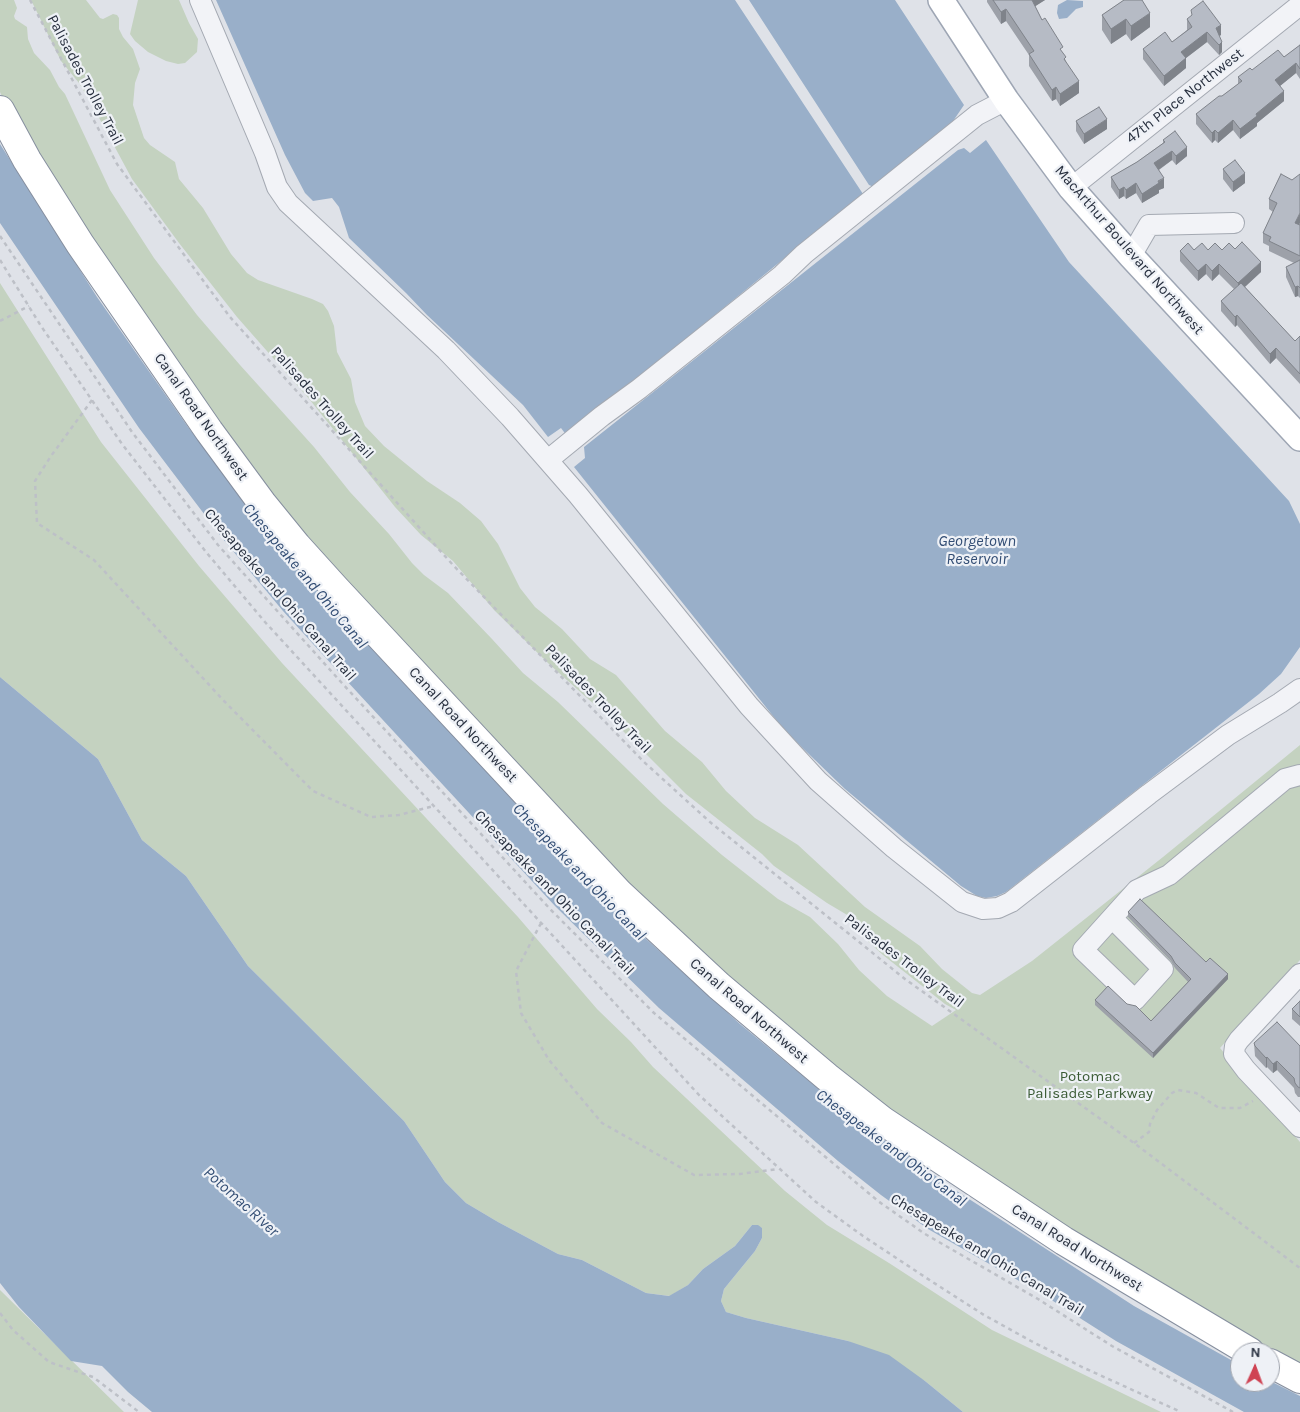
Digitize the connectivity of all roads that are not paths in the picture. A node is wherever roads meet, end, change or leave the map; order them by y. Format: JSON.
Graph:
{"nodes":[{"id":1,"x":200,"y":0,"type":"edge"},
{"id":2,"x":941,"y":0,"type":"edge"},
{"id":3,"x":1300,"y":5,"type":"edge"},
{"id":4,"x":1006,"y":100,"type":"junction"},
{"id":5,"x":0,"y":110,"type":"edge"},
{"id":6,"x":1071,"y":188,"type":"junction"},
{"id":7,"x":1234,"y":223,"type":"dead end"},
{"id":8,"x":1131,"y":256,"type":"junction"},
{"id":9,"x":1298,"y":433,"type":"edge"},
{"id":10,"x":548,"y":460,"type":"junction"},
{"id":11,"x":1300,"y":689,"type":"edge"},
{"id":12,"x":1300,"y":775,"type":"edge"},
{"id":13,"x":1113,"y":919,"type":"dead end"},
{"id":14,"x":1300,"y":974,"type":"edge"},
{"id":15,"x":1300,"y":1127,"type":"edge"},
{"id":16,"x":1233,"y":1342,"type":"edge"},
{"id":17,"x":1280,"y":1368,"type":"edge"},
{"id":18,"x":1300,"y":1379,"type":"edge"}],
"edges":[{"from":1,"to":10,"type":"street"},
{"from":2,"to":4,"type":"main road","name":"MacArthur Boulevard Northwest"},
{"from":3,"to":6,"type":"street","name":"47th Place Northwest"},
{"from":4,"to":6,"type":"main road","name":"MacArthur Boulevard Northwest"},
{"from":4,"to":10,"type":"street"},
{"from":5,"to":16,"type":"highway","name":"Canal Road Northwest"},
{"from":6,"to":8,"type":"main road","name":"MacArthur Boulevard Northwest"},
{"from":7,"to":8,"type":"street"},
{"from":8,"to":9,"type":"main road","name":"MacArthur Boulevard Northwest"},
{"from":10,"to":11,"type":"street"},
{"from":12,"to":13,"type":"street"},
{"from":14,"to":15,"type":"street"},
{"from":17,"to":18,"type":"highway"}]}
